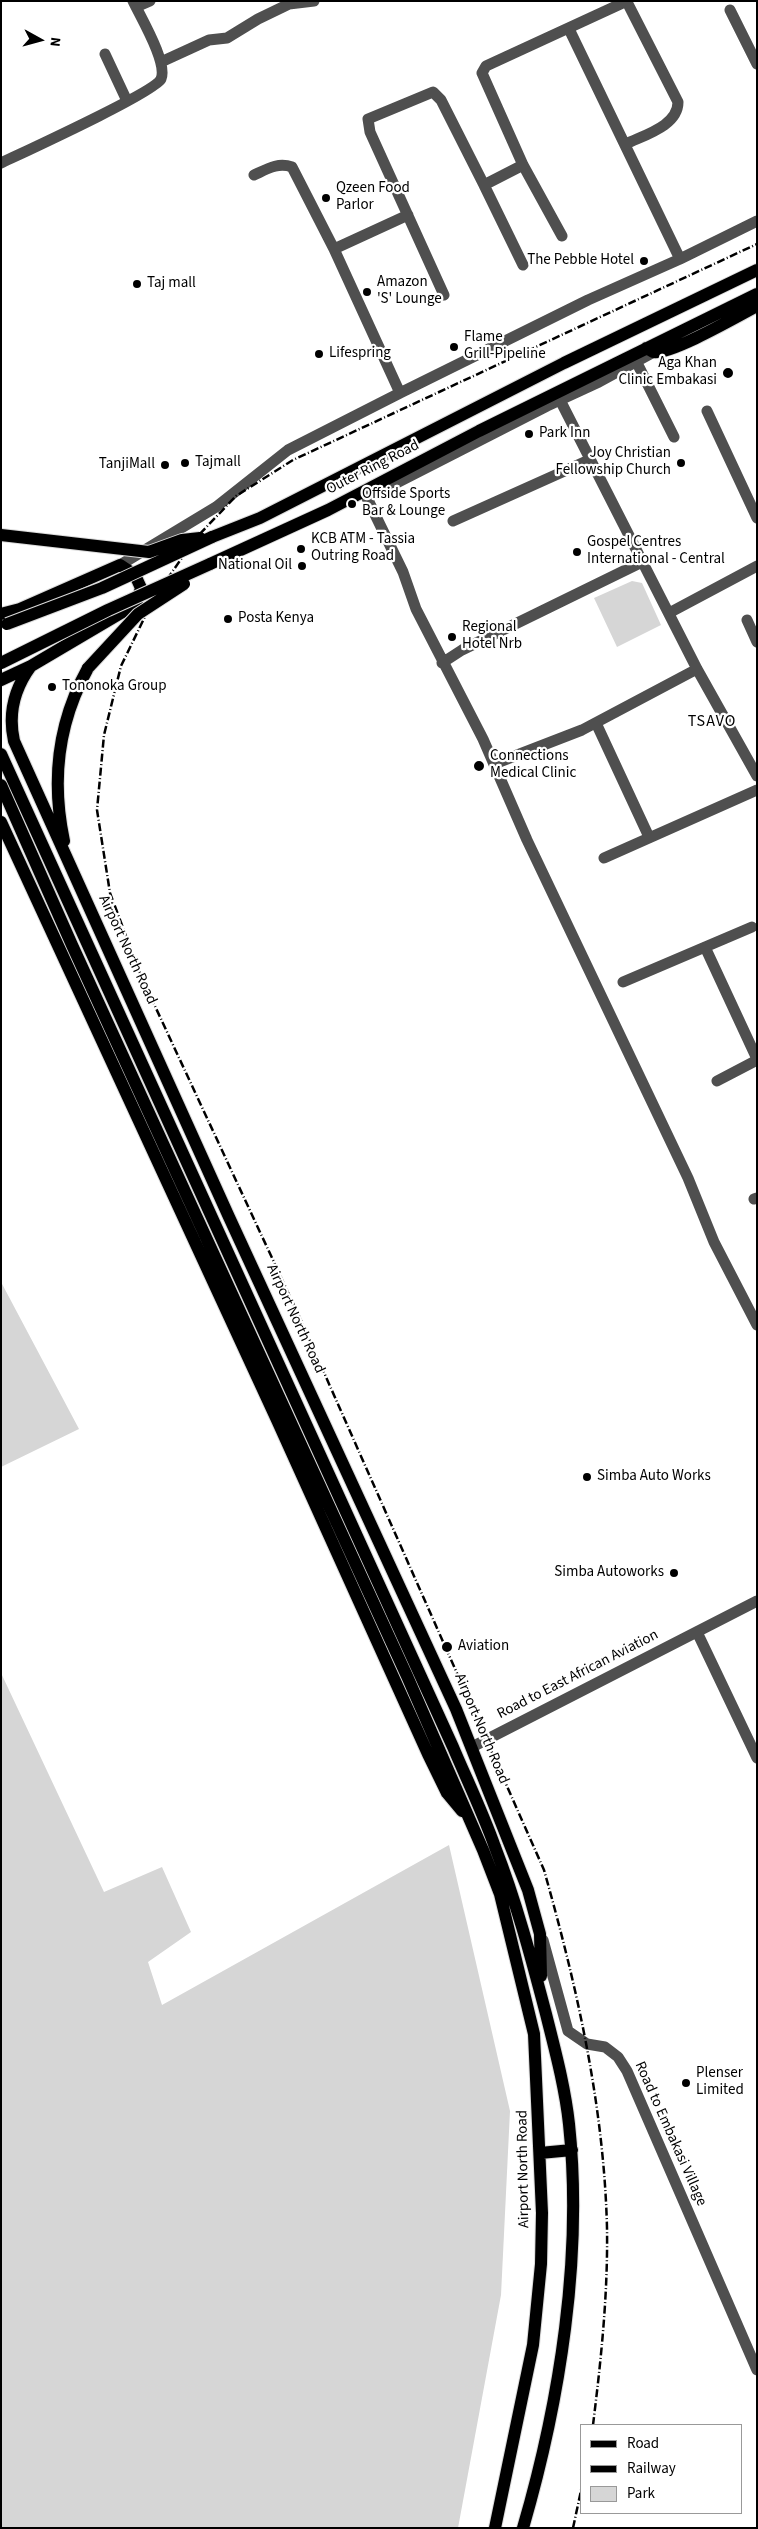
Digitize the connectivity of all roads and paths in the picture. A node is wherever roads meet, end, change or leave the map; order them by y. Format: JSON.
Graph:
{"nodes":[{"id":1,"x":150,"y":1,"type":"edge"},
{"id":2,"x":314,"y":1,"type":"edge"},
{"id":3,"x":627,"y":2,"type":"edge"},
{"id":4,"x":134,"y":4,"type":"edge"},
{"id":5,"x":730,"y":10,"type":"dead end"},
{"id":6,"x":568,"y":29,"type":"junction"},
{"id":7,"x":105,"y":54,"type":"dead end"},
{"id":8,"x":161,"y":62,"type":"junction"},
{"id":9,"x":757,"y":64,"type":"edge"},
{"id":10,"x":127,"y":101,"type":"junction"},
{"id":11,"x":626,"y":144,"type":"junction"},
{"id":12,"x":1,"y":163,"type":"edge"},
{"id":13,"x":523,"y":165,"type":"junction"},
{"id":14,"x":254,"y":175,"type":"dead end"},
{"id":15,"x":484,"y":184,"type":"junction"},
{"id":16,"x":408,"y":215,"type":"junction"},
{"id":17,"x":757,"y":222,"type":"edge"},
{"id":18,"x":562,"y":236,"type":"dead end"},
{"id":19,"x":334,"y":249,"type":"junction"},
{"id":20,"x":680,"y":259,"type":"junction"},
{"id":21,"x":523,"y":266,"type":"dead end"},
{"id":22,"x":757,"y":270,"type":"edge"},
{"id":23,"x":757,"y":294,"type":"edge"},
{"id":24,"x":444,"y":295,"type":"dead end"},
{"id":25,"x":757,"y":306,"type":"edge"},
{"id":26,"x":650,"y":350,"type":"junction"},
{"id":27,"x":636,"y":363,"type":"junction"},
{"id":28,"x":400,"y":393,"type":"junction"},
{"id":29,"x":555,"y":398,"type":"junction"},
{"id":30,"x":707,"y":411,"type":"dead end"},
{"id":31,"x":674,"y":437,"type":"dead end"},
{"id":32,"x":589,"y":460,"type":"junction"},
{"id":33,"x":757,"y":518,"type":"edge"},
{"id":34,"x":453,"y":521,"type":"dead end"},
{"id":35,"x":1,"y":535,"type":"edge"},
{"id":36,"x":212,"y":537,"type":"junction"},
{"id":37,"x":642,"y":562,"type":"junction"},
{"id":38,"x":210,"y":564,"type":"junction"},
{"id":39,"x":120,"y":565,"type":"junction"},
{"id":40,"x":757,"y":566,"type":"edge"},
{"id":41,"x":1,"y":613,"type":"edge"},
{"id":42,"x":669,"y":613,"type":"junction"},
{"id":43,"x":747,"y":620,"type":"dead end"},
{"id":44,"x":1,"y":626,"type":"edge"},
{"id":45,"x":757,"y":642,"type":"edge"},
{"id":46,"x":1,"y":663,"type":"edge"},
{"id":47,"x":442,"y":663,"type":"junction"},
{"id":48,"x":32,"y":666,"type":"junction"},
{"id":49,"x":697,"y":669,"type":"junction"},
{"id":50,"x":1,"y":680,"type":"edge"},
{"id":51,"x":596,"y":723,"type":"junction"},
{"id":52,"x":1,"y":754,"type":"edge"},
{"id":53,"x":494,"y":764,"type":"junction"},
{"id":54,"x":757,"y":776,"type":"edge"},
{"id":55,"x":1,"y":785,"type":"edge"},
{"id":56,"x":757,"y":790,"type":"edge"},
{"id":57,"x":1,"y":822,"type":"edge"},
{"id":58,"x":649,"y":837,"type":"junction"},
{"id":59,"x":604,"y":858,"type":"dead end"},
{"id":60,"x":68,"y":860,"type":"junction"},
{"id":61,"x":752,"y":927,"type":"dead end"},
{"id":62,"x":705,"y":947,"type":"junction"},
{"id":63,"x":623,"y":982,"type":"dead end"},
{"id":64,"x":757,"y":1059,"type":"edge"},
{"id":65,"x":717,"y":1081,"type":"dead end"},
{"id":66,"x":161,"y":1105,"type":"junction"},
{"id":67,"x":229,"y":1217,"type":"junction"},
{"id":68,"x":757,"y":1325,"type":"edge"},
{"id":69,"x":757,"y":1601,"type":"edge"},
{"id":70,"x":697,"y":1632,"type":"junction"},
{"id":71,"x":472,"y":1746,"type":"junction"},
{"id":72,"x":757,"y":1758,"type":"edge"},
{"id":73,"x":468,"y":1817,"type":"junction"},
{"id":74,"x":540,"y":1934,"type":"junction"},
{"id":75,"x":540,"y":1994,"type":"junction"},
{"id":76,"x":572,"y":2150,"type":"junction"},
{"id":77,"x":540,"y":2153,"type":"junction"},
{"id":78,"x":757,"y":2370,"type":"edge"},
{"id":79,"x":495,"y":2528,"type":"edge"},
{"id":80,"x":523,"y":2528,"type":"edge"}],
"edges":[{"from":1,"to":4,"type":"street"},
{"from":2,"to":8,"type":"street"},
{"from":3,"to":6,"type":"street"},
{"from":3,"to":11,"type":"street"},
{"from":4,"to":8,"type":"street"},
{"from":5,"to":9,"type":"street"},
{"from":6,"to":11,"type":"street"},
{"from":6,"to":13,"type":"street"},
{"from":7,"to":10,"type":"street"},
{"from":8,"to":10,"type":"street"},
{"from":10,"to":12,"type":"street"},
{"from":11,"to":20,"type":"street"},
{"from":13,"to":15,"type":"street"},
{"from":13,"to":18,"type":"street"},
{"from":14,"to":19,"type":"street"},
{"from":15,"to":16,"type":"street"},
{"from":15,"to":21,"type":"street"},
{"from":16,"to":19,"type":"street"},
{"from":16,"to":24,"type":"street"},
{"from":17,"to":20,"type":"street"},
{"from":19,"to":28,"type":"street"},
{"from":20,"to":28,"type":"street"},
{"from":22,"to":36,"type":"main road","name":"Outer Ring Road"},
{"from":23,"to":26,"type":"main road","name":"Outer Ring Road"},
{"from":25,"to":26,"type":"main road"},
{"from":26,"to":27,"type":"street"},
{"from":26,"to":29,"type":"main road","name":"Outer Ring Road"},
{"from":27,"to":29,"type":"street"},
{"from":27,"to":31,"type":"street"},
{"from":28,"to":39,"type":"street"},
{"from":29,"to":32,"type":"street"},
{"from":29,"to":38,"type":"main road","name":"Outer Ring Road"},
{"from":29,"to":47,"type":"street"},
{"from":30,"to":33,"type":"street"},
{"from":32,"to":34,"type":"street"},
{"from":32,"to":37,"type":"street"},
{"from":35,"to":36,"type":"main road","bridge":true},
{"from":36,"to":44,"type":"main road","name":"Outer Ring Road","bridge":true},
{"from":37,"to":42,"type":"street"},
{"from":37,"to":47,"type":"street"},
{"from":38,"to":46,"type":"main road","name":"Outer Ring Road","bridge":true},
{"from":38,"to":60,"type":"main road","bridge":true},
{"from":39,"to":41,"type":"main road"},
{"from":39,"to":48,"type":"main road"},
{"from":40,"to":42,"type":"street"},
{"from":42,"to":49,"type":"street"},
{"from":43,"to":45,"type":"street"},
{"from":47,"to":53,"type":"street"},
{"from":48,"to":50,"type":"main road"},
{"from":48,"to":60,"type":"main road","name":"Airport North Road"},
{"from":49,"to":51,"type":"street"},
{"from":49,"to":54,"type":"street"},
{"from":51,"to":53,"type":"street"},
{"from":51,"to":58,"type":"street"},
{"from":52,"to":66,"type":"main road","name":"Airport North Road"},
{"from":53,"to":68,"type":"street"},
{"from":55,"to":73,"type":"main road","name":"Airport North Road"},
{"from":56,"to":58,"type":"street"},
{"from":57,"to":73,"type":"main road","name":"Airport North Road"},
{"from":58,"to":59,"type":"street"},
{"from":60,"to":67,"type":"main road","name":"Airport North Road"},
{"from":61,"to":62,"type":"street"},
{"from":62,"to":63,"type":"street"},
{"from":62,"to":64,"type":"street"},
{"from":64,"to":65,"type":"street"},
{"from":66,"to":67,"type":"main road"},
{"from":66,"to":75,"type":"main road","name":"Airport North Road"},
{"from":67,"to":71,"type":"main road","name":"Airport North Road"},
{"from":69,"to":70,"type":"street","name":"Road to East African Aviation"},
{"from":70,"to":71,"type":"street","name":"Road to East African Aviation"},
{"from":70,"to":72,"type":"street"},
{"from":71,"to":74,"type":"main road","name":"Airport North Road"},
{"from":73,"to":77,"type":"main road","name":"Airport North Road"},
{"from":74,"to":75,"type":"main road","name":"Airport North Road"},
{"from":74,"to":78,"type":"street","name":"Road to Embakasi Village"},
{"from":75,"to":76,"type":"main road","name":"Airport North Road"},
{"from":76,"to":77,"type":"main road"},
{"from":76,"to":80,"type":"main road","name":"Airport North Road"},
{"from":77,"to":79,"type":"main road","name":"Airport North Road"}]}
